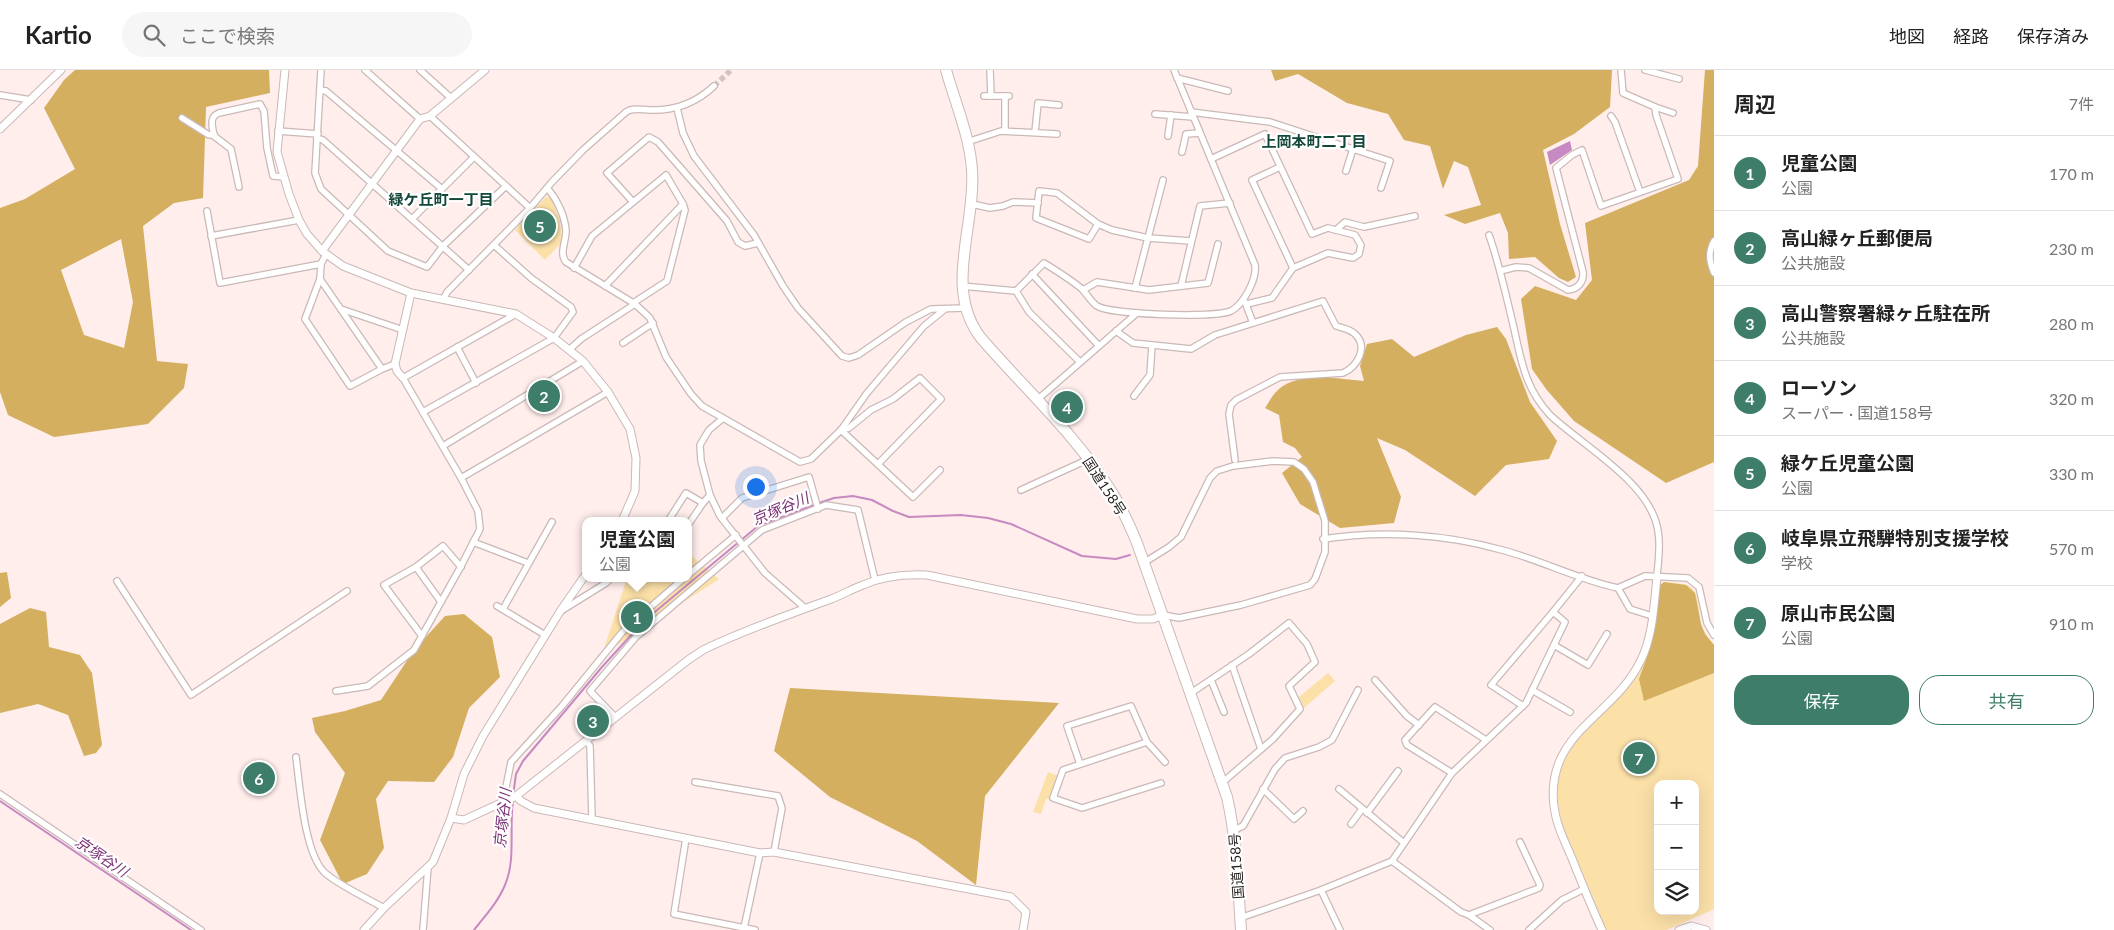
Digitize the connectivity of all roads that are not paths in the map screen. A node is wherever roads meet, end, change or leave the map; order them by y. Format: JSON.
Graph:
{"nodes":[{"id":1,"x":61,"y":70,"type":"edge"},
{"id":2,"x":285,"y":70,"type":"edge"},
{"id":3,"x":321,"y":70,"type":"edge"},
{"id":4,"x":420,"y":70,"type":"edge"},
{"id":5,"x":946,"y":70,"type":"edge"},
{"id":6,"x":990,"y":70,"type":"edge"},
{"id":7,"x":1174,"y":70,"type":"edge"},
{"id":8,"x":1621,"y":70,"type":"edge"},
{"id":9,"x":1648,"y":70,"type":"edge"},
{"id":10,"x":367,"y":71,"type":"edge"},
{"id":11,"x":482,"y":71,"type":"edge"},
{"id":12,"x":1177,"y":78,"type":"junction"},
{"id":13,"x":1679,"y":79,"type":"dead end"},
{"id":14,"x":714,"y":86,"type":"tunnel mouth"},
{"id":15,"x":320,"y":90,"type":"junction"},
{"id":16,"x":1228,"y":92,"type":"dead end"},
{"id":17,"x":0,"y":94,"type":"edge"},
{"id":18,"x":984,"y":96,"type":"dead end"},
{"id":19,"x":991,"y":96,"type":"junction"},
{"id":20,"x":451,"y":98,"type":"junction"},
{"id":21,"x":31,"y":100,"type":"junction"},
{"id":22,"x":1059,"y":105,"type":"dead end"},
{"id":23,"x":1655,"y":107,"type":"junction"},
{"id":24,"x":677,"y":108,"type":"junction"},
{"id":25,"x":1673,"y":113,"type":"dead end"},
{"id":26,"x":1155,"y":114,"type":"dead end"},
{"id":27,"x":1171,"y":115,"type":"junction"},
{"id":28,"x":1192,"y":115,"type":"junction"},
{"id":29,"x":430,"y":116,"type":"junction"},
{"id":30,"x":1611,"y":116,"type":"dead end"},
{"id":31,"x":182,"y":118,"type":"dead end"},
{"id":32,"x":420,"y":119,"type":"junction"},
{"id":33,"x":0,"y":129,"type":"edge"},
{"id":34,"x":278,"y":131,"type":"junction"},
{"id":35,"x":1005,"y":131,"type":"junction"},
{"id":36,"x":1036,"y":132,"type":"junction"},
{"id":37,"x":214,"y":134,"type":"junction"},
{"id":38,"x":1057,"y":134,"type":"dead end"},
{"id":39,"x":1200,"y":134,"type":"junction"},
{"id":40,"x":318,"y":136,"type":"junction"},
{"id":41,"x":1168,"y":136,"type":"dead end"},
{"id":42,"x":966,"y":142,"type":"junction"},
{"id":43,"x":1353,"y":149,"type":"junction"},
{"id":44,"x":396,"y":150,"type":"junction"},
{"id":45,"x":1182,"y":152,"type":"dead end"},
{"id":46,"x":474,"y":157,"type":"junction"},
{"id":47,"x":1211,"y":159,"type":"junction"},
{"id":48,"x":1280,"y":167,"type":"junction"},
{"id":49,"x":1346,"y":171,"type":"dead end"},
{"id":50,"x":283,"y":177,"type":"junction"},
{"id":51,"x":1163,"y":180,"type":"dead end"},
{"id":52,"x":371,"y":183,"type":"junction"},
{"id":53,"x":506,"y":186,"type":"junction"},
{"id":54,"x":239,"y":187,"type":"dead end"},
{"id":55,"x":547,"y":188,"type":"junction"},
{"id":56,"x":1381,"y":188,"type":"dead end"},
{"id":57,"x":442,"y":189,"type":"junction"},
{"id":58,"x":1640,"y":192,"type":"junction"},
{"id":59,"x":633,"y":202,"type":"junction"},
{"id":60,"x":1038,"y":203,"type":"junction"},
{"id":61,"x":683,"y":204,"type":"junction"},
{"id":62,"x":972,"y":204,"type":"junction"},
{"id":63,"x":1230,"y":204,"type":"junction"},
{"id":64,"x":530,"y":208,"type":"junction"},
{"id":65,"x":207,"y":211,"type":"dead end"},
{"id":66,"x":348,"y":214,"type":"junction"},
{"id":67,"x":1415,"y":216,"type":"dead end"},
{"id":68,"x":412,"y":219,"type":"junction"},
{"id":69,"x":299,"y":220,"type":"junction"},
{"id":70,"x":1098,"y":224,"type":"junction"},
{"id":71,"x":1336,"y":230,"type":"junction"},
{"id":72,"x":1489,"y":235,"type":"dead end"},
{"id":73,"x":211,"y":236,"type":"junction"},
{"id":74,"x":1148,"y":238,"type":"junction"},
{"id":75,"x":1191,"y":241,"type":"junction"},
{"id":76,"x":1714,"y":241,"type":"edge"},
{"id":77,"x":758,"y":243,"type":"junction"},
{"id":78,"x":1218,"y":244,"type":"dead end"},
{"id":79,"x":494,"y":245,"type":"junction"},
{"id":80,"x":443,"y":246,"type":"junction"},
{"id":81,"x":324,"y":252,"type":"junction"},
{"id":82,"x":321,"y":264,"type":"junction"},
{"id":83,"x":574,"y":268,"type":"junction"},
{"id":84,"x":1293,"y":268,"type":"junction"},
{"id":85,"x":469,"y":270,"type":"junction"},
{"id":86,"x":1500,"y":270,"type":"junction"},
{"id":87,"x":1714,"y":273,"type":"edge"},
{"id":88,"x":1032,"y":274,"type":"junction"},
{"id":89,"x":320,"y":279,"type":"junction"},
{"id":90,"x":605,"y":286,"type":"junction"},
{"id":91,"x":962,"y":286,"type":"junction"},
{"id":92,"x":1181,"y":286,"type":"junction"},
{"id":93,"x":1136,"y":288,"type":"junction"},
{"id":94,"x":1083,"y":290,"type":"junction"},
{"id":95,"x":1016,"y":291,"type":"junction"},
{"id":96,"x":411,"y":293,"type":"junction"},
{"id":97,"x":443,"y":300,"type":"junction"},
{"id":98,"x":1245,"y":302,"type":"junction"},
{"id":99,"x":634,"y":304,"type":"junction"},
{"id":100,"x":966,"y":308,"type":"junction"},
{"id":101,"x":341,"y":309,"type":"junction"},
{"id":102,"x":945,"y":309,"type":"junction"},
{"id":103,"x":1137,"y":313,"type":"junction"},
{"id":104,"x":516,"y":314,"type":"junction"},
{"id":105,"x":653,"y":323,"type":"junction"},
{"id":106,"x":1253,"y":323,"type":"junction"},
{"id":107,"x":403,"y":330,"type":"junction"},
{"id":108,"x":1116,"y":331,"type":"junction"},
{"id":109,"x":554,"y":338,"type":"junction"},
{"id":110,"x":623,"y":344,"type":"dead end"},
{"id":111,"x":1152,"y":345,"type":"junction"},
{"id":112,"x":1099,"y":346,"type":"junction"},
{"id":113,"x":457,"y":348,"type":"junction"},
{"id":114,"x":570,"y":349,"type":"junction"},
{"id":115,"x":584,"y":361,"type":"junction"},
{"id":116,"x":1080,"y":362,"type":"junction"},
{"id":117,"x":395,"y":364,"type":"junction"},
{"id":118,"x":382,"y":369,"type":"junction"},
{"id":119,"x":403,"y":378,"type":"junction"},
{"id":120,"x":476,"y":383,"type":"junction"},
{"id":121,"x":608,"y":392,"type":"junction"},
{"id":122,"x":1134,"y":396,"type":"dead end"},
{"id":123,"x":1037,"y":400,"type":"junction"},
{"id":124,"x":423,"y":412,"type":"junction"},
{"id":125,"x":722,"y":419,"type":"junction"},
{"id":126,"x":841,"y":430,"type":"junction"},
{"id":127,"x":443,"y":446,"type":"junction"},
{"id":128,"x":1089,"y":459,"type":"junction"},
{"id":129,"x":1235,"y":460,"type":"dead end"},
{"id":130,"x":878,"y":464,"type":"junction"},
{"id":131,"x":940,"y":470,"type":"dead end"},
{"id":132,"x":461,"y":478,"type":"junction"},
{"id":133,"x":1021,"y":490,"type":"dead end"},
{"id":134,"x":710,"y":495,"type":"junction"},
{"id":135,"x":703,"y":503,"type":"junction"},
{"id":136,"x":818,"y":509,"type":"junction"},
{"id":137,"x":624,"y":517,"type":"edge"},
{"id":138,"x":670,"y":517,"type":"edge"},
{"id":139,"x":722,"y":518,"type":"junction"},
{"id":140,"x":692,"y":519,"type":"edge"},
{"id":141,"x":552,"y":522,"type":"dead end"},
{"id":142,"x":737,"y":536,"type":"junction"},
{"id":143,"x":1324,"y":539,"type":"junction"},
{"id":144,"x":473,"y":542,"type":"junction"},
{"id":145,"x":744,"y":544,"type":"junction"},
{"id":146,"x":1144,"y":562,"type":"junction"},
{"id":147,"x":528,"y":564,"type":"junction"},
{"id":148,"x":461,"y":566,"type":"junction"},
{"id":149,"x":416,"y":567,"type":"junction"},
{"id":150,"x":692,"y":572,"type":"edge"},
{"id":151,"x":1582,"y":576,"type":"junction"},
{"id":152,"x":1657,"y":577,"type":"junction"},
{"id":153,"x":117,"y":580,"type":"dead end"},
{"id":154,"x":582,"y":580,"type":"edge"},
{"id":155,"x":875,"y":580,"type":"junction"},
{"id":156,"x":607,"y":582,"type":"edge"},
{"id":157,"x":679,"y":582,"type":"edge"},
{"id":158,"x":1618,"y":588,"type":"junction"},
{"id":159,"x":347,"y":591,"type":"dead end"},
{"id":160,"x":441,"y":602,"type":"junction"},
{"id":161,"x":805,"y":608,"type":"junction"},
{"id":162,"x":560,"y":612,"type":"junction"},
{"id":163,"x":1552,"y":612,"type":"junction"},
{"id":164,"x":1163,"y":615,"type":"junction"},
{"id":165,"x":1652,"y":616,"type":"junction"},
{"id":166,"x":1607,"y":634,"type":"dead end"},
{"id":167,"x":545,"y":635,"type":"junction"},
{"id":168,"x":1714,"y":635,"type":"edge"},
{"id":169,"x":422,"y":636,"type":"junction"},
{"id":170,"x":1554,"y":645,"type":"junction"},
{"id":171,"x":1232,"y":665,"type":"junction"},
{"id":172,"x":1211,"y":680,"type":"junction"},
{"id":173,"x":1375,"y":680,"type":"dead end"},
{"id":174,"x":1358,"y":690,"type":"dead end"},
{"id":175,"x":1532,"y":690,"type":"junction"},
{"id":176,"x":336,"y":691,"type":"dead end"},
{"id":177,"x":1191,"y":693,"type":"junction"},
{"id":178,"x":1523,"y":706,"type":"junction"},
{"id":179,"x":1224,"y":712,"type":"dead end"},
{"id":180,"x":1570,"y":712,"type":"dead end"},
{"id":181,"x":615,"y":717,"type":"junction"},
{"id":182,"x":1419,"y":725,"type":"junction"},
{"id":183,"x":586,"y":740,"type":"junction"},
{"id":184,"x":1486,"y":740,"type":"junction"},
{"id":185,"x":1147,"y":742,"type":"junction"},
{"id":186,"x":1261,"y":749,"type":"junction"},
{"id":187,"x":296,"y":757,"type":"dead end"},
{"id":188,"x":1165,"y":762,"type":"dead end"},
{"id":189,"x":1080,"y":764,"type":"junction"},
{"id":190,"x":1398,"y":771,"type":"dead end"},
{"id":191,"x":1452,"y":773,"type":"junction"},
{"id":192,"x":695,"y":782,"type":"dead end"},
{"id":193,"x":1222,"y":782,"type":"junction"},
{"id":194,"x":1161,"y":783,"type":"dead end"},
{"id":195,"x":1339,"y":789,"type":"dead end"},
{"id":196,"x":1263,"y":790,"type":"junction"},
{"id":197,"x":0,"y":794,"type":"edge"},
{"id":198,"x":519,"y":796,"type":"junction"},
{"id":199,"x":505,"y":801,"type":"junction"},
{"id":200,"x":1303,"y":811,"type":"dead end"},
{"id":201,"x":1364,"y":811,"type":"junction"},
{"id":202,"x":451,"y":818,"type":"junction"},
{"id":203,"x":592,"y":818,"type":"junction"},
{"id":204,"x":1351,"y":824,"type":"dead end"},
{"id":205,"x":1234,"y":830,"type":"junction"},
{"id":206,"x":686,"y":838,"type":"junction"},
{"id":207,"x":1520,"y":842,"type":"dead end"},
{"id":208,"x":1404,"y":843,"type":"junction"},
{"id":209,"x":774,"y":852,"type":"junction"},
{"id":210,"x":760,"y":853,"type":"junction"},
{"id":211,"x":1392,"y":861,"type":"junction"},
{"id":212,"x":428,"y":866,"type":"junction"},
{"id":213,"x":1584,"y":889,"type":"junction"},
{"id":214,"x":1321,"y":890,"type":"junction"},
{"id":215,"x":384,"y":908,"type":"junction"},
{"id":216,"x":1469,"y":915,"type":"junction"},
{"id":217,"x":1240,"y":918,"type":"junction"},
{"id":218,"x":744,"y":928,"type":"junction"},
{"id":219,"x":201,"y":930,"type":"edge"},
{"id":220,"x":364,"y":930,"type":"edge"},
{"id":221,"x":423,"y":930,"type":"edge"},
{"id":222,"x":755,"y":930,"type":"edge"},
{"id":223,"x":1023,"y":930,"type":"edge"},
{"id":224,"x":1241,"y":930,"type":"edge"},
{"id":225,"x":1340,"y":930,"type":"edge"},
{"id":226,"x":1490,"y":930,"type":"edge"},
{"id":227,"x":1528,"y":930,"type":"edge"},
{"id":228,"x":1602,"y":930,"type":"edge"},
{"id":229,"x":1679,"y":930,"type":"edge"},
{"id":230,"x":1706,"y":930,"type":"edge"}],
"edges":[{"from":1,"to":21,"type":"street"},
{"from":2,"to":34,"type":"street"},
{"from":3,"to":15,"type":"street"},
{"from":4,"to":20,"type":"street"},
{"from":5,"to":42,"type":"highway","name":"国道158号"},
{"from":6,"to":19,"type":"street"},
{"from":7,"to":12,"type":"street"},
{"from":8,"to":23,"type":"street"},
{"from":9,"to":13,"type":"street"},
{"from":10,"to":32,"type":"street"},
{"from":11,"to":20,"type":"street"},
{"from":12,"to":16,"type":"street"},
{"from":12,"to":28,"type":"street"},
{"from":14,"to":24,"type":"street"},
{"from":15,"to":40,"type":"street"},
{"from":15,"to":44,"type":"street"},
{"from":17,"to":21,"type":"street"},
{"from":18,"to":19,"type":"street"},
{"from":19,"to":35,"type":"street"},
{"from":20,"to":29,"type":"street"},
{"from":21,"to":33,"type":"street"},
{"from":22,"to":36,"type":"street"},
{"from":23,"to":25,"type":"street"},
{"from":23,"to":58,"type":"street"},
{"from":24,"to":55,"type":"street"},
{"from":24,"to":77,"type":"street"},
{"from":26,"to":27,"type":"street"},
{"from":27,"to":28,"type":"street"},
{"from":27,"to":41,"type":"street"},
{"from":28,"to":39,"type":"street"},
{"from":28,"to":43,"type":"street"},
{"from":29,"to":32,"type":"street"},
{"from":29,"to":46,"type":"street"},
{"from":30,"to":58,"type":"street"},
{"from":31,"to":37,"type":"street"},
{"from":32,"to":44,"type":"street"},
{"from":34,"to":40,"type":"street"},
{"from":34,"to":50,"type":"street"},
{"from":35,"to":36,"type":"street"},
{"from":35,"to":42,"type":"street"},
{"from":36,"to":38,"type":"street"},
{"from":37,"to":50,"type":"street"},
{"from":37,"to":54,"type":"street"},
{"from":39,"to":45,"type":"street"},
{"from":39,"to":47,"type":"street"},
{"from":40,"to":52,"type":"street"},
{"from":40,"to":66,"type":"street"},
{"from":42,"to":62,"type":"highway","name":"国道158号"},
{"from":43,"to":49,"type":"street"},
{"from":43,"to":56,"type":"street"},
{"from":44,"to":52,"type":"street"},
{"from":44,"to":57,"type":"street"},
{"from":46,"to":53,"type":"street"},
{"from":46,"to":57,"type":"street"},
{"from":47,"to":48,"type":"street"},
{"from":47,"to":63,"type":"street"},
{"from":48,"to":71,"type":"street"},
{"from":48,"to":84,"type":"street"},
{"from":50,"to":69,"type":"street"},
{"from":51,"to":74,"type":"street"},
{"from":52,"to":66,"type":"street"},
{"from":52,"to":68,"type":"street"},
{"from":53,"to":64,"type":"street"},
{"from":53,"to":80,"type":"street"},
{"from":55,"to":64,"type":"street"},
{"from":55,"to":83,"type":"street"},
{"from":57,"to":68,"type":"street"},
{"from":58,"to":86,"type":"street"},
{"from":59,"to":61,"type":"street"},
{"from":59,"to":77,"type":"street"},
{"from":59,"to":83,"type":"street"},
{"from":60,"to":62,"type":"street"},
{"from":60,"to":70,"type":"street"},
{"from":60,"to":70,"type":"street"},
{"from":61,"to":90,"type":"street"},
{"from":61,"to":99,"type":"street"},
{"from":62,"to":91,"type":"highway","name":"国道158号"},
{"from":63,"to":75,"type":"street"},
{"from":63,"to":98,"type":"street"},
{"from":64,"to":79,"type":"street"},
{"from":65,"to":73,"type":"street"},
{"from":66,"to":80,"type":"street"},
{"from":66,"to":81,"type":"street"},
{"from":67,"to":71,"type":"street"},
{"from":68,"to":80,"type":"street"},
{"from":69,"to":73,"type":"street"},
{"from":69,"to":81,"type":"street"},
{"from":70,"to":74,"type":"street"},
{"from":71,"to":84,"type":"street"},
{"from":72,"to":86,"type":"street"},
{"from":73,"to":82,"type":"street"},
{"from":74,"to":75,"type":"street"},
{"from":74,"to":93,"type":"street"},
{"from":75,"to":92,"type":"street"},
{"from":76,"to":87,"type":"street"},
{"from":77,"to":102,"type":"street"},
{"from":78,"to":92,"type":"street"},
{"from":79,"to":85,"type":"street"},
{"from":79,"to":109,"type":"street"},
{"from":80,"to":85,"type":"street"},
{"from":81,"to":82,"type":"street"},
{"from":81,"to":96,"type":"street"},
{"from":82,"to":89,"type":"street"},
{"from":83,"to":90,"type":"street"},
{"from":84,"to":98,"type":"street"},
{"from":85,"to":97,"type":"street"},
{"from":86,"to":152,"type":"street"},
{"from":88,"to":94,"type":"street"},
{"from":88,"to":95,"type":"street"},
{"from":88,"to":112,"type":"street"},
{"from":89,"to":101,"type":"street"},
{"from":89,"to":118,"type":"street"},
{"from":90,"to":99,"type":"street"},
{"from":91,"to":95,"type":"street"},
{"from":91,"to":100,"type":"highway","name":"国道158号"},
{"from":92,"to":93,"type":"street"},
{"from":93,"to":94,"type":"street"},
{"from":94,"to":103,"type":"street"},
{"from":95,"to":116,"type":"street"},
{"from":96,"to":97,"type":"street"},
{"from":96,"to":107,"type":"street"},
{"from":97,"to":104,"type":"street"},
{"from":98,"to":103,"type":"street"},
{"from":98,"to":106,"type":"street"},
{"from":99,"to":105,"type":"street"},
{"from":99,"to":114,"type":"street"},
{"from":100,"to":102,"type":"street"},
{"from":100,"to":123,"type":"highway","name":"国道158号"},
{"from":101,"to":107,"type":"street"},
{"from":101,"to":118,"type":"street"},
{"from":102,"to":126,"type":"street"},
{"from":103,"to":108,"type":"street"},
{"from":104,"to":109,"type":"street"},
{"from":104,"to":113,"type":"street"},
{"from":105,"to":110,"type":"street"},
{"from":105,"to":125,"type":"street"},
{"from":106,"to":111,"type":"street"},
{"from":106,"to":129,"type":"street"},
{"from":107,"to":117,"type":"street"},
{"from":108,"to":111,"type":"street"},
{"from":108,"to":112,"type":"street"},
{"from":109,"to":114,"type":"street"},
{"from":109,"to":120,"type":"street"},
{"from":111,"to":122,"type":"street"},
{"from":112,"to":116,"type":"street"},
{"from":113,"to":119,"type":"street"},
{"from":113,"to":120,"type":"street"},
{"from":114,"to":115,"type":"street"},
{"from":115,"to":121,"type":"street"},
{"from":115,"to":127,"type":"street"},
{"from":116,"to":123,"type":"street"},
{"from":117,"to":118,"type":"street"},
{"from":117,"to":119,"type":"street"},
{"from":119,"to":124,"type":"street"},
{"from":120,"to":124,"type":"street"},
{"from":121,"to":132,"type":"street"},
{"from":121,"to":137,"type":"street"},
{"from":123,"to":128,"type":"highway","name":"国道158号"},
{"from":124,"to":127,"type":"street"},
{"from":125,"to":126,"type":"street"},
{"from":125,"to":134,"type":"street"},
{"from":126,"to":130,"type":"street"},
{"from":126,"to":130,"type":"street"},
{"from":127,"to":132,"type":"street"},
{"from":128,"to":133,"type":"street"},
{"from":128,"to":146,"type":"highway","name":"国道158号"},
{"from":130,"to":131,"type":"street"},
{"from":132,"to":144,"type":"street"},
{"from":134,"to":135,"type":"street"},
{"from":134,"to":139,"type":"street"},
{"from":135,"to":138,"type":"street"},
{"from":135,"to":140,"type":"street"},
{"from":136,"to":139,"type":"street"},
{"from":136,"to":145,"type":"street"},
{"from":136,"to":155,"type":"street"},
{"from":139,"to":142,"type":"street"},
{"from":141,"to":147,"type":"street"},
{"from":142,"to":145,"type":"street"},
{"from":142,"to":150,"type":"street"},
{"from":143,"to":146,"type":"street"},
{"from":143,"to":151,"type":"street"},
{"from":143,"to":164,"type":"street"},
{"from":144,"to":147,"type":"street"},
{"from":144,"to":148,"type":"street"},
{"from":145,"to":161,"type":"street"},
{"from":145,"to":181,"type":"street"},
{"from":146,"to":164,"type":"highway","name":"国道158号"},
{"from":147,"to":167,"type":"street"},
{"from":148,"to":149,"type":"street"},
{"from":148,"to":160,"type":"street"},
{"from":149,"to":160,"type":"street"},
{"from":149,"to":169,"type":"street"},
{"from":151,"to":158,"type":"street"},
{"from":151,"to":163,"type":"street"},
{"from":152,"to":158,"type":"street"},
{"from":152,"to":165,"type":"street"},
{"from":152,"to":168,"type":"street"},
{"from":153,"to":159,"type":"street"},
{"from":154,"to":162,"type":"street"},
{"from":155,"to":161,"type":"street"},
{"from":155,"to":164,"type":"street"},
{"from":156,"to":162,"type":"street"},
{"from":157,"to":199,"type":"street"},
{"from":158,"to":165,"type":"street"},
{"from":160,"to":169,"type":"street"},
{"from":161,"to":181,"type":"street"},
{"from":162,"to":167,"type":"street"},
{"from":163,"to":170,"type":"street"},
{"from":163,"to":178,"type":"street"},
{"from":164,"to":177,"type":"highway","name":"国道158号"},
{"from":165,"to":213,"type":"street"},
{"from":166,"to":170,"type":"street"},
{"from":167,"to":202,"type":"street"},
{"from":169,"to":176,"type":"street"},
{"from":170,"to":175,"type":"street"},
{"from":171,"to":172,"type":"street"},
{"from":171,"to":186,"type":"street"},
{"from":171,"to":186,"type":"street"},
{"from":172,"to":177,"type":"street"},
{"from":172,"to":179,"type":"street"},
{"from":173,"to":182,"type":"street"},
{"from":174,"to":196,"type":"street"},
{"from":175,"to":178,"type":"street"},
{"from":175,"to":180,"type":"street"},
{"from":177,"to":193,"type":"highway","name":"国道158号"},
{"from":178,"to":184,"type":"street"},
{"from":181,"to":183,"type":"street"},
{"from":182,"to":184,"type":"street"},
{"from":182,"to":191,"type":"street"},
{"from":183,"to":198,"type":"street"},
{"from":183,"to":203,"type":"street"},
{"from":184,"to":191,"type":"street"},
{"from":185,"to":188,"type":"street"},
{"from":185,"to":189,"type":"street"},
{"from":185,"to":189,"type":"street"},
{"from":186,"to":193,"type":"street"},
{"from":187,"to":215,"type":"street"},
{"from":189,"to":194,"type":"street"},
{"from":190,"to":201,"type":"street"},
{"from":191,"to":208,"type":"street"},
{"from":192,"to":209,"type":"street"},
{"from":193,"to":205,"type":"highway","name":"国道158号"},
{"from":195,"to":201,"type":"street"},
{"from":196,"to":200,"type":"street"},
{"from":196,"to":205,"type":"street"},
{"from":197,"to":219,"type":"street"},
{"from":198,"to":199,"type":"street"},
{"from":198,"to":203,"type":"street"},
{"from":199,"to":202,"type":"street"},
{"from":201,"to":204,"type":"street"},
{"from":201,"to":208,"type":"street"},
{"from":202,"to":212,"type":"street"},
{"from":203,"to":206,"type":"street"},
{"from":205,"to":217,"type":"highway","name":"国道158号"},
{"from":206,"to":210,"type":"street"},
{"from":206,"to":218,"type":"street"},
{"from":207,"to":216,"type":"street"},
{"from":208,"to":211,"type":"street"},
{"from":209,"to":210,"type":"street"},
{"from":209,"to":223,"type":"street"},
{"from":210,"to":218,"type":"street"},
{"from":211,"to":214,"type":"street"},
{"from":211,"to":216,"type":"street"},
{"from":212,"to":215,"type":"street"},
{"from":212,"to":221,"type":"street"},
{"from":213,"to":227,"type":"street"},
{"from":213,"to":228,"type":"street"},
{"from":214,"to":217,"type":"street"},
{"from":214,"to":225,"type":"street"},
{"from":215,"to":220,"type":"street"},
{"from":216,"to":226,"type":"street"},
{"from":217,"to":224,"type":"highway","name":"国道158号"},
{"from":218,"to":222,"type":"street"},
{"from":229,"to":230,"type":"street"}]}
